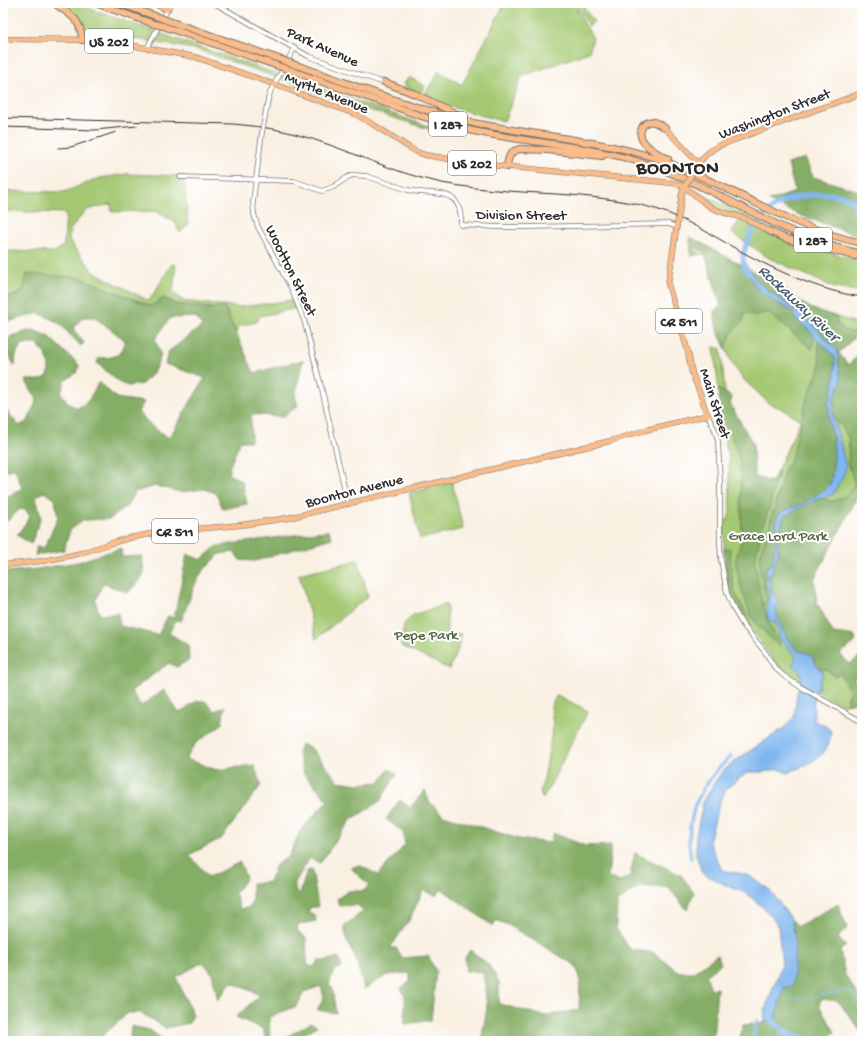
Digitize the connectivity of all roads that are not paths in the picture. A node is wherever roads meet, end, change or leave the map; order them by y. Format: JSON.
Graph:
{"nodes":[{"id":1,"x":54,"y":3,"type":"edge"},
{"id":2,"x":95,"y":3,"type":"edge"},
{"id":3,"x":118,"y":3,"type":"edge"},
{"id":4,"x":155,"y":3,"type":"edge"},
{"id":5,"x":170,"y":3,"type":"edge"},
{"id":6,"x":214,"y":3,"type":"edge"},
{"id":7,"x":167,"y":9,"type":"junction"},
{"id":8,"x":3,"y":39,"type":"edge"},
{"id":9,"x":82,"y":40,"type":"junction"},
{"id":10,"x":147,"y":48,"type":"junction"},
{"id":11,"x":294,"y":48,"type":"junction"},
{"id":12,"x":384,"y":82,"type":"joint"},
{"id":13,"x":274,"y":84,"type":"junction"},
{"id":14,"x":862,"y":93,"type":"edge"},
{"id":15,"x":473,"y":123,"type":"junction"},
{"id":16,"x":665,"y":128,"type":"joint"},
{"id":17,"x":616,"y":156,"type":"junction"},
{"id":18,"x":698,"y":163,"type":"junction"},
{"id":19,"x":507,"y":167,"type":"junction"},
{"id":20,"x":180,"y":177,"type":"dead end"},
{"id":21,"x":703,"y":178,"type":"junction"},
{"id":22,"x":256,"y":180,"type":"junction"},
{"id":23,"x":686,"y":186,"type":"junction"},
{"id":24,"x":677,"y":225,"type":"junction"},
{"id":25,"x":767,"y":230,"type":"joint"},
{"id":26,"x":862,"y":244,"type":"edge"},
{"id":27,"x":862,"y":254,"type":"edge"},
{"id":28,"x":862,"y":258,"type":"edge"},
{"id":29,"x":708,"y":415,"type":"junction"},
{"id":30,"x":348,"y":504,"type":"junction"},
{"id":31,"x":3,"y":565,"type":"edge"},
{"id":32,"x":862,"y":722,"type":"edge"}],
"edges":[{"from":1,"to":9,"type":"highway"},
{"from":2,"to":17,"type":"highway","number":"I 287","bridge":true},
{"from":3,"to":15,"type":"highway","number":"I 287","bridge":true},
{"from":4,"to":7,"type":"highway"},
{"from":5,"to":7,"type":"street"},
{"from":6,"to":11,"type":"street","name":"Park Avenue"},
{"from":7,"to":10,"type":"street"},
{"from":8,"to":9,"type":"main road","name":"Myrtle Avenue","number":"US 202"},
{"from":9,"to":10,"type":"main road","name":"Myrtle Avenue","number":"US 202"},
{"from":10,"to":13,"type":"main road","name":"Myrtle Avenue","number":"US 202"},
{"from":11,"to":12,"type":"street","name":"Park Avenue"},
{"from":11,"to":13,"type":"street","name":"Wootton Street"},
{"from":12,"to":15,"type":"highway"},
{"from":13,"to":19,"type":"main road","name":"Myrtle Avenue","number":"US 202"},
{"from":13,"to":22,"type":"street","name":"Wootton Street","bridge":true},
{"from":14,"to":18,"type":"main road","name":"Washington Street"},
{"from":15,"to":21,"type":"highway","number":"I 287"},
{"from":16,"to":18,"type":"main road"},
{"from":16,"to":21,"type":"highway"},
{"from":17,"to":19,"type":"highway"},
{"from":17,"to":27,"type":"highway","number":"I 287"},
{"from":18,"to":23,"type":"main road","name":"Main Street","bridge":true},
{"from":19,"to":23,"type":"main road","name":"Myrtle Avenue","number":"US 202"},
{"from":20,"to":22,"type":"street","name":"Division Street"},
{"from":21,"to":26,"type":"highway","number":"I 287"},
{"from":22,"to":24,"type":"street","name":"Division Street"},
{"from":22,"to":30,"type":"street","name":"Wootton Street"},
{"from":23,"to":24,"type":"main road","name":"Main Street","number":"CR 511","bridge":true},
{"from":23,"to":25,"type":"main road","name":"Myrtle Avenue"},
{"from":24,"to":29,"type":"main road","name":"Main Street","number":"CR 511"},
{"from":25,"to":28,"type":"highway"},
{"from":29,"to":30,"type":"main road","name":"Boonton Avenue","number":"CR 511"},
{"from":29,"to":32,"type":"street","name":"Main Street"},
{"from":30,"to":31,"type":"main road","name":"Boonton Avenue","number":"CR 511"}]}
